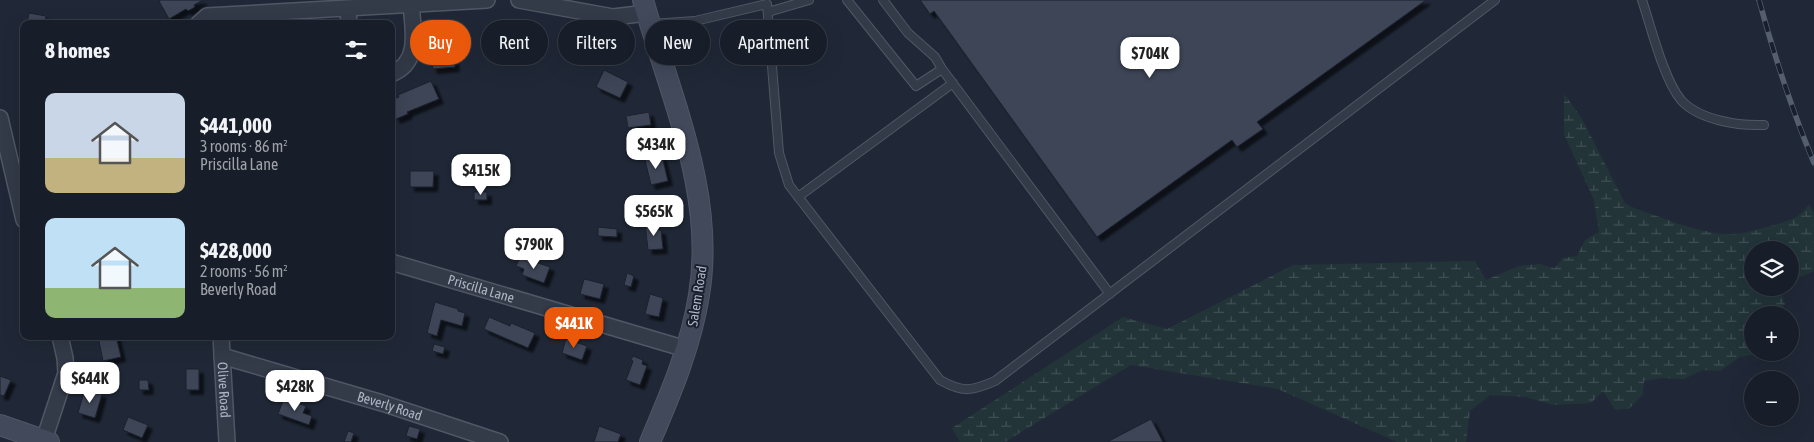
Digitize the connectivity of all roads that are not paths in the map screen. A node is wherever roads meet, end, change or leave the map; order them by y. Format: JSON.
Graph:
{"nodes":[{"id":1,"x":487,"y":0,"type":"edge"},
{"id":2,"x":519,"y":0,"type":"edge"},
{"id":3,"x":809,"y":0,"type":"edge"},
{"id":4,"x":847,"y":0,"type":"edge"},
{"id":5,"x":883,"y":0,"type":"edge"},
{"id":6,"x":1494,"y":0,"type":"edge"},
{"id":7,"x":1642,"y":0,"type":"edge"},
{"id":8,"x":411,"y":4,"type":"junction"},
{"id":9,"x":768,"y":5,"type":"edge"},
{"id":10,"x":646,"y":12,"type":"edge"},
{"id":11,"x":348,"y":16,"type":"edge"},
{"id":12,"x":253,"y":19,"type":"edge"},
{"id":13,"x":202,"y":20,"type":"edge"},
{"id":14,"x":942,"y":69,"type":"junction"},
{"id":15,"x":395,"y":72,"type":"edge"},
{"id":16,"x":953,"y":83,"type":"junction"},
{"id":17,"x":0,"y":118,"type":"edge"},
{"id":18,"x":1764,"y":125,"type":"dead end"},
{"id":19,"x":798,"y":197,"type":"junction"},
{"id":20,"x":20,"y":203,"type":"edge"},
{"id":21,"x":395,"y":263,"type":"edge"},
{"id":22,"x":1110,"y":294,"type":"junction"},
{"id":23,"x":61,"y":340,"type":"edge"},
{"id":24,"x":221,"y":340,"type":"edge"},
{"id":25,"x":686,"y":349,"type":"junction"},
{"id":26,"x":222,"y":356,"type":"junction"},
{"id":27,"x":0,"y":425,"type":"edge"},
{"id":28,"x":47,"y":441,"type":"edge"},
{"id":29,"x":227,"y":442,"type":"edge"},
{"id":30,"x":500,"y":442,"type":"edge"},
{"id":31,"x":650,"y":442,"type":"edge"}],
"edges":[{"from":1,"to":8,"type":"street"},
{"from":2,"to":10,"type":"street"},
{"from":3,"to":9,"type":"lane"},
{"from":4,"to":14,"type":"lane"},
{"from":5,"to":14,"type":"lane"},
{"from":6,"to":22,"type":"lane"},
{"from":7,"to":18,"type":"lane"},
{"from":8,"to":11,"type":"street"},
{"from":8,"to":15,"type":"street"},
{"from":9,"to":10,"type":"lane"},
{"from":9,"to":19,"type":"lane"},
{"from":10,"to":25,"type":"main road","name":"Salem Road"},
{"from":11,"to":12,"type":"street"},
{"from":12,"to":13,"type":"street"},
{"from":14,"to":16,"type":"lane"},
{"from":16,"to":19,"type":"lane"},
{"from":16,"to":22,"type":"lane"},
{"from":17,"to":20,"type":"street"},
{"from":19,"to":22,"type":"lane"},
{"from":21,"to":25,"type":"street","name":"Priscilla Lane"},
{"from":23,"to":28,"type":"street"},
{"from":24,"to":26,"type":"street","name":"Olive Road"},
{"from":25,"to":31,"type":"main road","name":"Salem Road"},
{"from":26,"to":29,"type":"street","name":"Olive Road"},
{"from":26,"to":30,"type":"street","name":"Beverly Road"},
{"from":27,"to":28,"type":"main road"}]}
